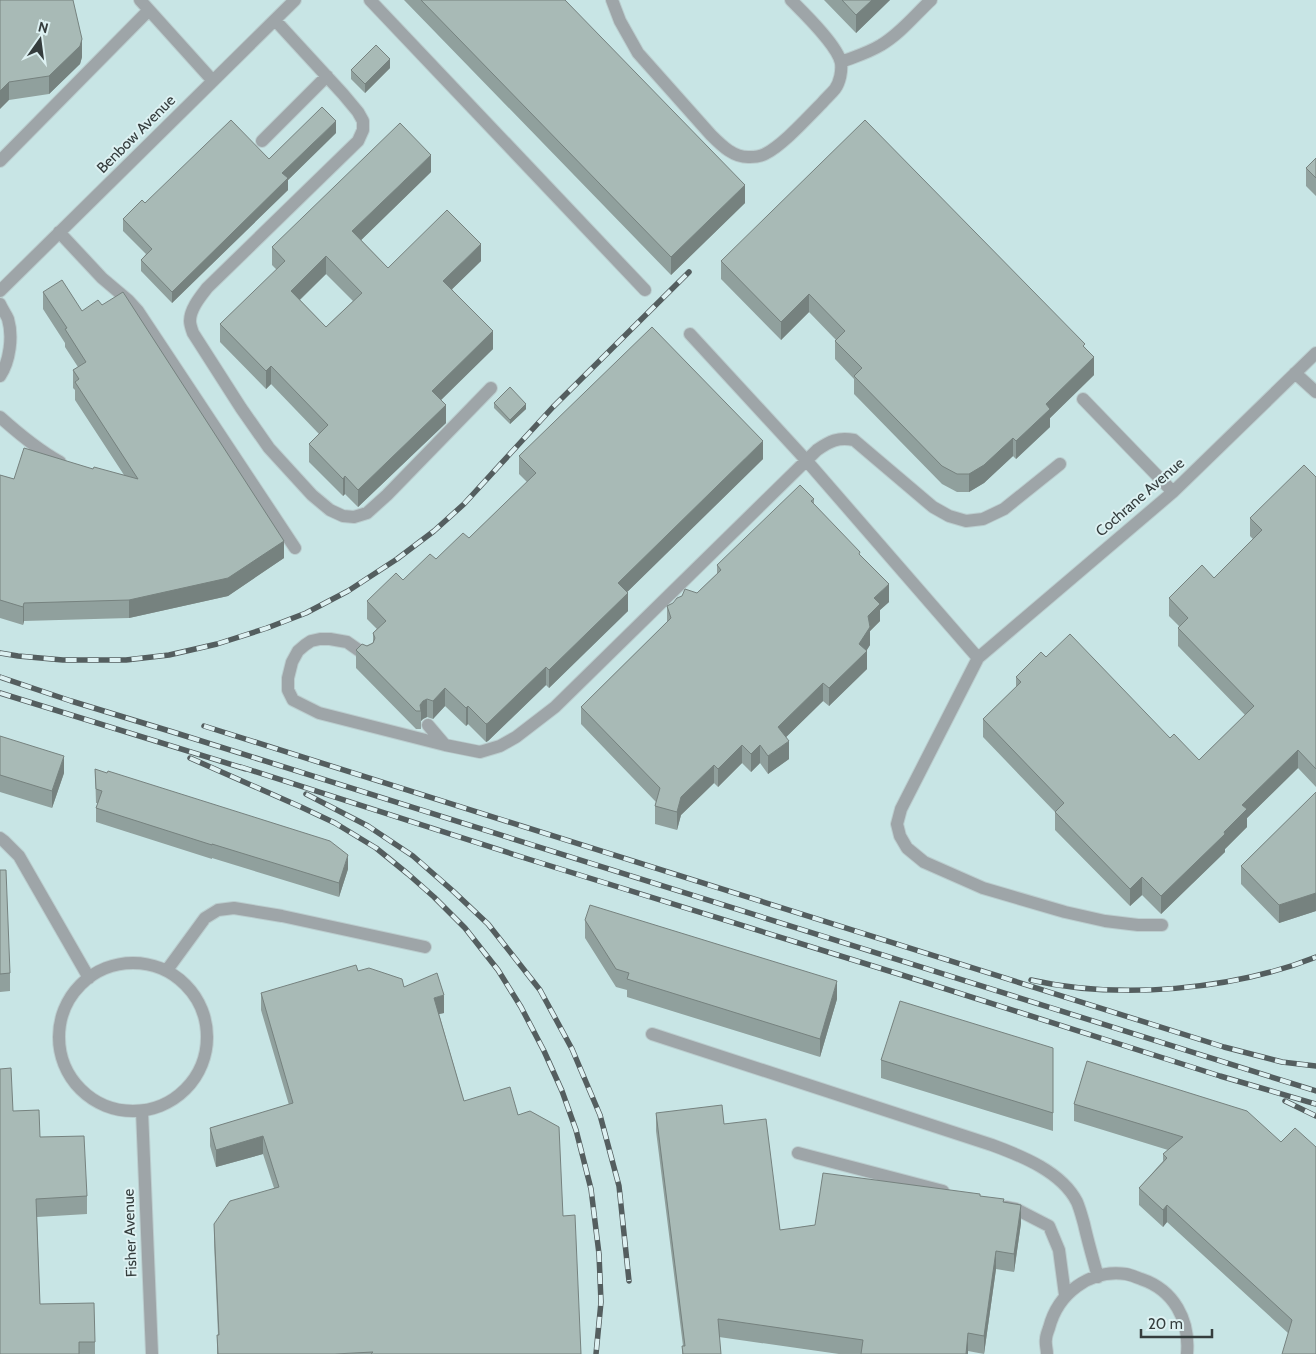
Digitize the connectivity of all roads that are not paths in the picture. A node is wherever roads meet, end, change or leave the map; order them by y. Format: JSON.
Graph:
{"nodes":[{"id":1,"x":295,"y":0,"type":"edge"},
{"id":2,"x":370,"y":0,"type":"edge"},
{"id":3,"x":612,"y":0,"type":"edge"},
{"id":4,"x":792,"y":0,"type":"edge"},
{"id":5,"x":931,"y":0,"type":"edge"},
{"id":6,"x":145,"y":5,"type":"edge"},
{"id":7,"x":275,"y":20,"type":"junction"},
{"id":8,"x":840,"y":62,"type":"junction"},
{"id":9,"x":327,"y":76,"type":"junction"},
{"id":10,"x":213,"y":81,"type":"junction"},
{"id":11,"x":262,"y":140,"type":"dead end"},
{"id":12,"x":0,"y":161,"type":"edge"},
{"id":13,"x":59,"y":232,"type":"junction"},
{"id":14,"x":645,"y":290,"type":"dead end"},
{"id":15,"x":0,"y":291,"type":"edge"},
{"id":16,"x":0,"y":304,"type":"edge"},
{"id":17,"x":690,"y":334,"type":"dead end"},
{"id":18,"x":1316,"y":352,"type":"edge"},
{"id":19,"x":1295,"y":373,"type":"junction"},
{"id":20,"x":0,"y":376,"type":"edge"},
{"id":21,"x":491,"y":388,"type":"dead end"},
{"id":22,"x":1316,"y":392,"type":"edge"},
{"id":23,"x":1083,"y":399,"type":"dead end"},
{"id":24,"x":0,"y":417,"type":"edge"},
{"id":25,"x":806,"y":460,"type":"junction"},
{"id":26,"x":1060,"y":464,"type":"dead end"},
{"id":27,"x":73,"y":469,"type":"edge"},
{"id":28,"x":1173,"y":492,"type":"junction"},
{"id":29,"x":295,"y":548,"type":"dead end"},
{"id":30,"x":367,"y":656,"type":"edge"},
{"id":31,"x":978,"y":658,"type":"junction"},
{"id":32,"x":428,"y":725,"type":"dead end"},
{"id":33,"x":445,"y":745,"type":"junction"},
{"id":34,"x":0,"y":838,"type":"edge"},
{"id":35,"x":1162,"y":925,"type":"dead end"},
{"id":36,"x":425,"y":947,"type":"dead end"},
{"id":37,"x":167,"y":970,"type":"junction"},
{"id":38,"x":89,"y":978,"type":"junction"},
{"id":39,"x":652,"y":1034,"type":"dead end"},
{"id":40,"x":142,"y":1111,"type":"junction"},
{"id":41,"x":798,"y":1153,"type":"dead end"},
{"id":42,"x":958,"y":1195,"type":"edge"},
{"id":43,"x":996,"y":1204,"type":"edge"},
{"id":44,"x":1098,"y":1277,"type":"junction"},
{"id":45,"x":1065,"y":1295,"type":"junction"},
{"id":46,"x":152,"y":1354,"type":"edge"},
{"id":47,"x":1047,"y":1354,"type":"edge"},
{"id":48,"x":1187,"y":1354,"type":"edge"}],
"edges":[{"from":1,"to":7,"type":"lane","name":"Benbow Avenue"},
{"from":2,"to":14,"type":"lane"},
{"from":3,"to":8,"type":"lane"},
{"from":4,"to":8,"type":"lane"},
{"from":5,"to":8,"type":"lane"},
{"from":6,"to":10,"type":"lane"},
{"from":6,"to":12,"type":"lane"},
{"from":7,"to":9,"type":"lane"},
{"from":7,"to":10,"type":"lane","name":"Benbow Avenue"},
{"from":9,"to":11,"type":"lane"},
{"from":9,"to":21,"type":"lane"},
{"from":10,"to":13,"type":"lane","name":"Benbow Avenue"},
{"from":13,"to":15,"type":"lane","name":"Benbow Avenue"},
{"from":13,"to":29,"type":"lane"},
{"from":16,"to":20,"type":"lane"},
{"from":17,"to":25,"type":"lane"},
{"from":18,"to":19,"type":"lane","name":"Cochrane Avenue"},
{"from":19,"to":22,"type":"lane"},
{"from":19,"to":28,"type":"lane","name":"Cochrane Avenue"},
{"from":23,"to":28,"type":"lane"},
{"from":24,"to":27,"type":"lane"},
{"from":25,"to":26,"type":"lane"},
{"from":25,"to":31,"type":"lane"},
{"from":25,"to":33,"type":"lane"},
{"from":28,"to":31,"type":"lane","name":"Cochrane Avenue"},
{"from":30,"to":33,"type":"lane"},
{"from":31,"to":35,"type":"lane"},
{"from":32,"to":33,"type":"lane"},
{"from":34,"to":38,"type":"lane"},
{"from":36,"to":37,"type":"lane"},
{"from":37,"to":38,"type":"lane"},
{"from":37,"to":40,"type":"lane"},
{"from":38,"to":40,"type":"lane"},
{"from":39,"to":44,"type":"lane"},
{"from":40,"to":46,"type":"lane","name":"Fisher Avenue"},
{"from":41,"to":42,"type":"lane"},
{"from":43,"to":45,"type":"lane"},
{"from":44,"to":45,"type":"lane"},
{"from":44,"to":48,"type":"lane"},
{"from":45,"to":47,"type":"lane"}]}
